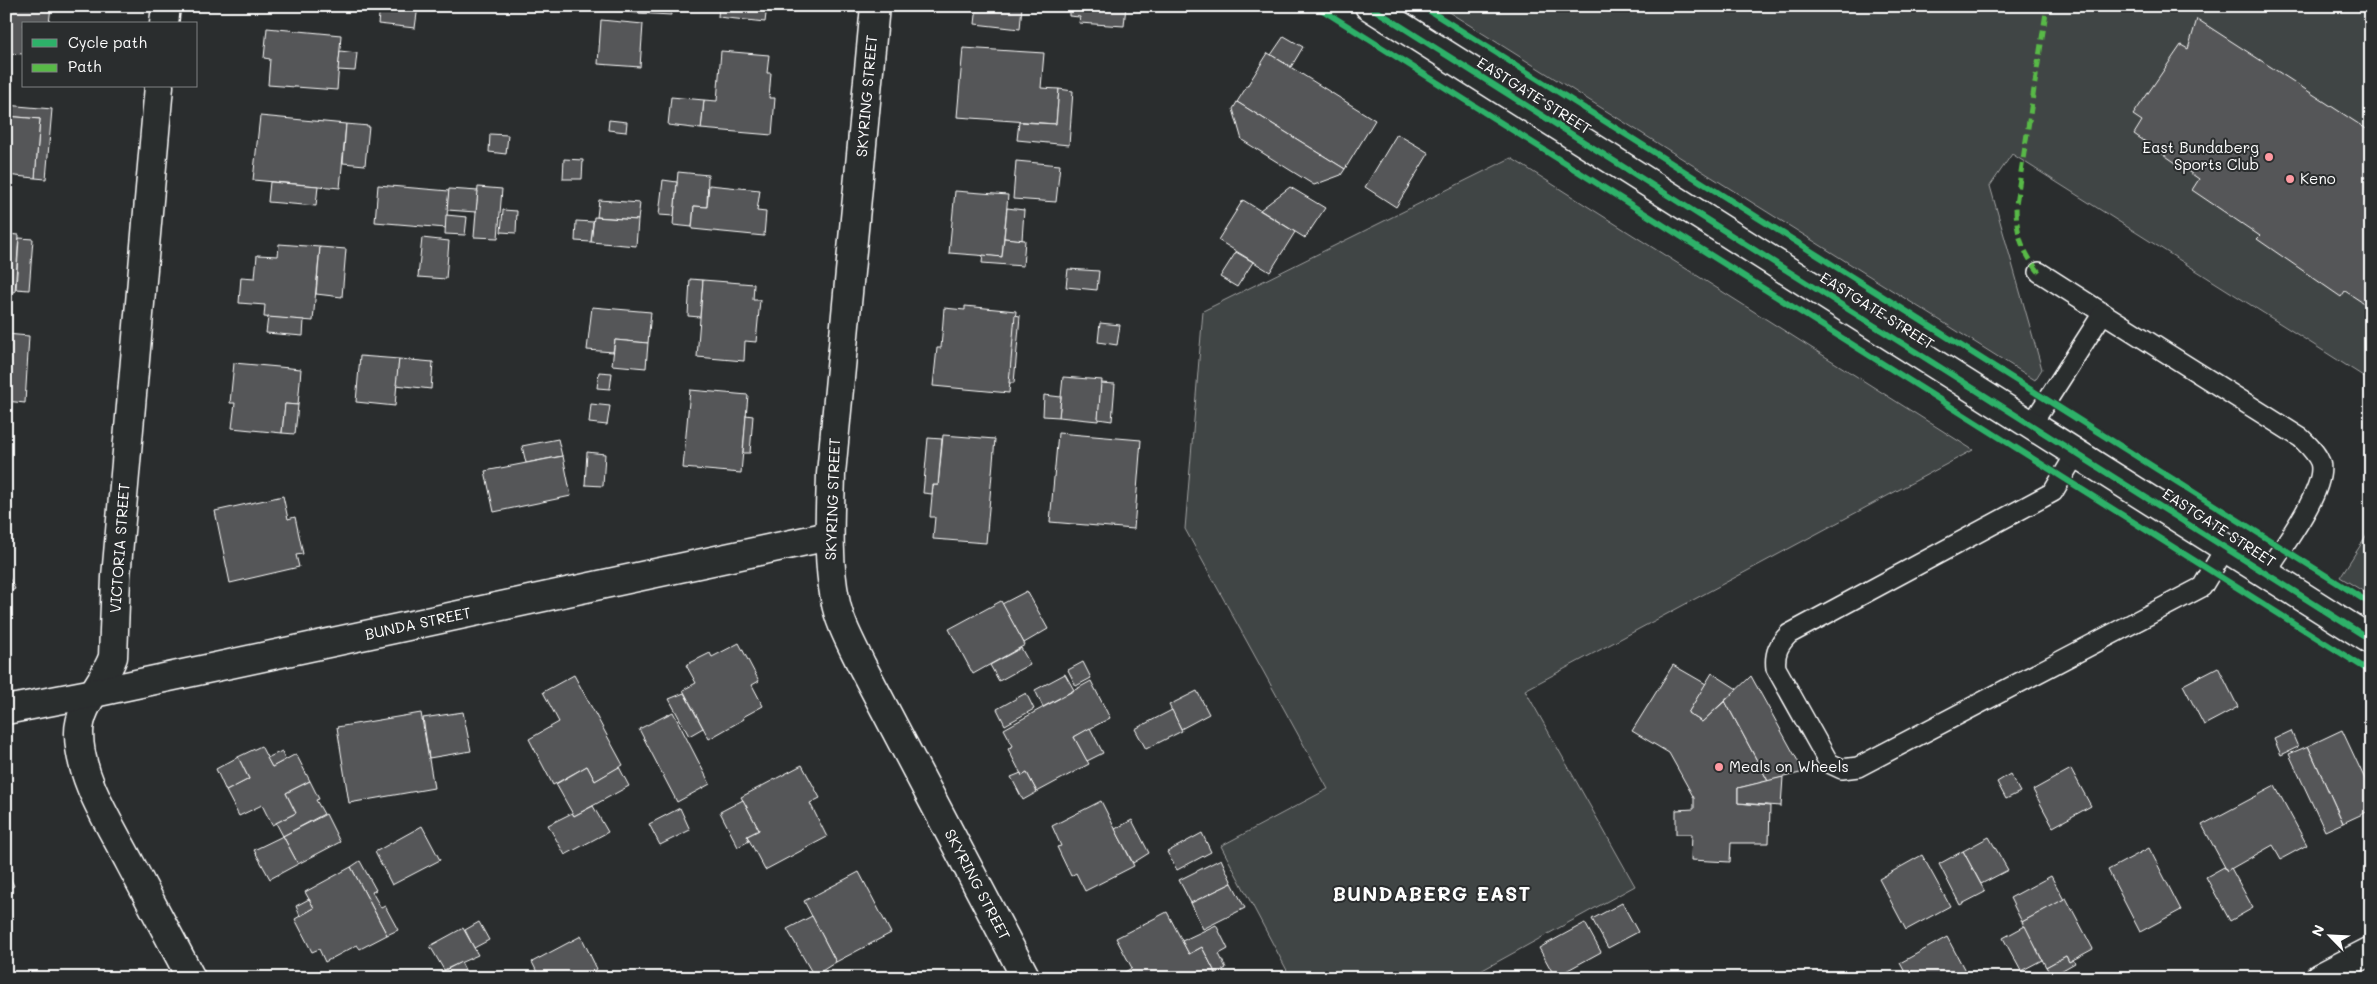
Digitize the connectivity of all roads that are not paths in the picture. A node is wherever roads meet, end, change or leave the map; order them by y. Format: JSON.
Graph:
{"nodes":[{"id":1,"x":166,"y":6,"type":"edge"},
{"id":2,"x":875,"y":6,"type":"edge"},
{"id":3,"x":1369,"y":6,"type":"edge"},
{"id":4,"x":164,"y":22,"type":"edge"},
{"id":5,"x":159,"y":88,"type":"edge"},
{"id":6,"x":2039,"y":272,"type":"dead end"},
{"id":7,"x":2102,"y":313,"type":"junction"},
{"id":8,"x":2032,"y":424,"type":"junction"},
{"id":9,"x":2077,"y":452,"type":"junction"},
{"id":10,"x":829,"y":536,"type":"junction"},
{"id":11,"x":2226,"y":547,"type":"junction"},
{"id":12,"x":2266,"y":573,"type":"junction"},
{"id":13,"x":2371,"y":640,"type":"edge"},
{"id":14,"x":94,"y":693,"type":"junction"},
{"id":15,"x":6,"y":710,"type":"edge"},
{"id":16,"x":2371,"y":951,"type":"edge"},
{"id":17,"x":191,"y":978,"type":"edge"},
{"id":18,"x":1026,"y":978,"type":"edge"},
{"id":19,"x":2319,"y":978,"type":"edge"}],
"edges":[{"from":1,"to":4,"type":"street"},
{"from":2,"to":10,"type":"street","name":"SKYRING STREET"},
{"from":3,"to":8,"type":"street","name":"EASTGATE STREET"},
{"from":5,"to":14,"type":"street","name":"VICTORIA STREET"},
{"from":6,"to":7,"type":"lane"},
{"from":7,"to":8,"type":"lane"},
{"from":7,"to":12,"type":"lane"},
{"from":8,"to":9,"type":"street","name":"EASTGATE STREET"},
{"from":9,"to":11,"type":"street","name":"EASTGATE STREET"},
{"from":9,"to":11,"type":"lane"},
{"from":10,"to":14,"type":"street","name":"BUNDA STREET"},
{"from":10,"to":18,"type":"street","name":"SKYRING STREET"},
{"from":11,"to":12,"type":"street","name":"EASTGATE STREET"},
{"from":12,"to":13,"type":"street","name":"EASTGATE STREET"},
{"from":14,"to":15,"type":"street","name":"BUNDA STREET"},
{"from":14,"to":17,"type":"street","name":"VICTORIA STREET"},
{"from":16,"to":19,"type":"street"}]}
